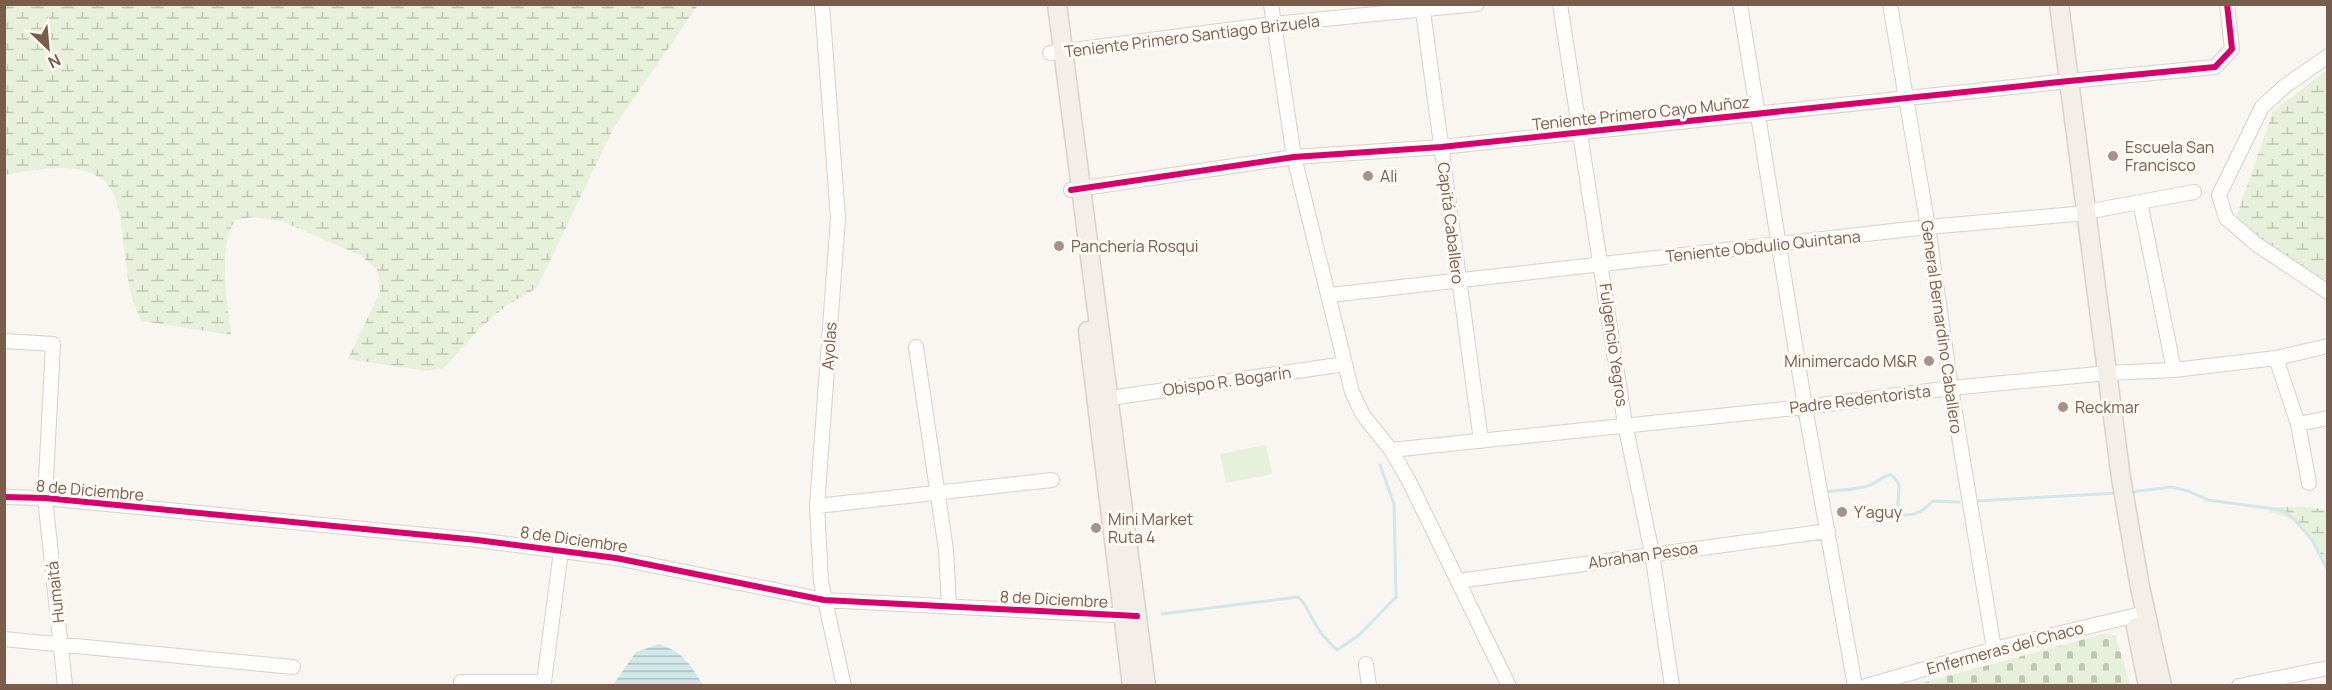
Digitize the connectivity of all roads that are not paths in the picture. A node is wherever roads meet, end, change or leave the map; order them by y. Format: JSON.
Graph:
{"nodes":[{"id":1,"x":822,"y":4,"type":"edge"},
{"id":2,"x":1047,"y":4,"type":"edge"},
{"id":3,"x":1057,"y":4,"type":"edge"},
{"id":4,"x":1271,"y":4,"type":"edge"},
{"id":5,"x":1477,"y":4,"type":"edge"},
{"id":6,"x":1560,"y":4,"type":"edge"},
{"id":7,"x":1740,"y":4,"type":"edge"},
{"id":8,"x":1890,"y":4,"type":"edge"},
{"id":9,"x":2047,"y":4,"type":"edge"},
{"id":10,"x":2059,"y":4,"type":"edge"},
{"id":11,"x":2227,"y":4,"type":"edge"},
{"id":12,"x":1423,"y":8,"type":"edge"},
{"id":13,"x":1273,"y":24,"type":"junction"},
{"id":14,"x":1056,"y":52,"type":"junction"},
{"id":15,"x":2328,"y":56,"type":"edge"},
{"id":16,"x":2064,"y":81,"type":"junction"},
{"id":17,"x":1905,"y":98,"type":"junction"},
{"id":18,"x":1758,"y":114,"type":"junction"},
{"id":19,"x":1581,"y":133,"type":"junction"},
{"id":20,"x":1441,"y":147,"type":"junction"},
{"id":21,"x":1294,"y":157,"type":"junction"},
{"id":22,"x":1077,"y":189,"type":"junction"},
{"id":23,"x":2194,"y":192,"type":"dead end"},
{"id":24,"x":2140,"y":202,"type":"junction"},
{"id":25,"x":2080,"y":213,"type":"junction"},
{"id":26,"x":1929,"y":227,"type":"junction"},
{"id":27,"x":1778,"y":244,"type":"junction"},
{"id":28,"x":1602,"y":263,"type":"junction"},
{"id":29,"x":1458,"y":280,"type":"junction"},
{"id":30,"x":2328,"y":292,"type":"edge"},
{"id":31,"x":1330,"y":295,"type":"junction"},
{"id":32,"x":4,"y":341,"type":"edge"},
{"id":33,"x":2328,"y":346,"type":"edge"},
{"id":34,"x":916,"y":347,"type":"dead end"},
{"id":35,"x":2276,"y":358,"type":"junction"},
{"id":36,"x":1345,"y":364,"type":"junction"},
{"id":37,"x":2174,"y":370,"type":"junction"},
{"id":38,"x":2103,"y":375,"type":"junction"},
{"id":39,"x":1951,"y":388,"type":"junction"},
{"id":40,"x":1110,"y":398,"type":"junction"},
{"id":41,"x":1805,"y":407,"type":"junction"},
{"id":42,"x":2328,"y":418,"type":"edge"},
{"id":43,"x":1625,"y":424,"type":"junction"},
{"id":44,"x":2298,"y":424,"type":"junction"},
{"id":45,"x":1481,"y":441,"type":"junction"},
{"id":46,"x":1391,"y":450,"type":"junction"},
{"id":47,"x":1052,"y":480,"type":"dead end"},
{"id":48,"x":2309,"y":483,"type":"dead end"},
{"id":49,"x":936,"y":494,"type":"junction"},
{"id":50,"x":4,"y":497,"type":"edge"},
{"id":51,"x":45,"y":498,"type":"junction"},
{"id":52,"x":818,"y":506,"type":"junction"},
{"id":53,"x":1828,"y":531,"type":"junction"},
{"id":54,"x":561,"y":551,"type":"junction"},
{"id":55,"x":1652,"y":553,"type":"junction"},
{"id":56,"x":1458,"y":581,"type":"junction"},
{"id":57,"x":824,"y":600,"type":"junction"},
{"id":58,"x":949,"y":607,"type":"junction"},
{"id":59,"x":2140,"y":614,"type":"junction"},
{"id":60,"x":1130,"y":616,"type":"junction"},
{"id":61,"x":4,"y":639,"type":"edge"},
{"id":62,"x":60,"y":643,"type":"junction"},
{"id":63,"x":1994,"y":649,"type":"junction"},
{"id":64,"x":1366,"y":664,"type":"dead end"},
{"id":65,"x":293,"y":667,"type":"dead end"},
{"id":66,"x":2328,"y":668,"type":"edge"},
{"id":67,"x":461,"y":682,"type":"dead end"},
{"id":68,"x":65,"y":686,"type":"edge"},
{"id":69,"x":844,"y":686,"type":"edge"},
{"id":70,"x":1132,"y":686,"type":"edge"},
{"id":71,"x":1146,"y":686,"type":"edge"},
{"id":72,"x":1369,"y":686,"type":"edge"},
{"id":73,"x":1509,"y":686,"type":"edge"},
{"id":74,"x":1672,"y":686,"type":"edge"},
{"id":75,"x":1855,"y":686,"type":"edge"},
{"id":76,"x":1866,"y":686,"type":"edge"},
{"id":77,"x":2148,"y":686,"type":"edge"},
{"id":78,"x":2162,"y":686,"type":"edge"},
{"id":79,"x":2239,"y":686,"type":"edge"}],
"edges":[{"from":1,"to":52,"type":"street","name":"Ayolas"},
{"from":2,"to":14,"type":"main road"},
{"from":3,"to":14,"type":"main road"},
{"from":4,"to":13,"type":"street"},
{"from":5,"to":12,"type":"street","name":"Teniente Primero Santiago Brizuela"},
{"from":6,"to":19,"type":"street","name":"Fulgencio Yegros"},
{"from":7,"to":18,"type":"street"},
{"from":8,"to":17,"type":"street","name":"General Bernardino Caballero"},
{"from":9,"to":16,"type":"main road"},
{"from":10,"to":16,"type":"main road"},
{"from":11,"to":16,"type":"street","name":"Teniente Primero Cayo Muñoz"},
{"from":12,"to":13,"type":"street","name":"Teniente Primero Santiago Brizuela"},
{"from":12,"to":20,"type":"street","name":"Capitá Caballero"},
{"from":13,"to":14,"type":"street","name":"Teniente Primero Santiago Brizuela"},
{"from":13,"to":21,"type":"street"},
{"from":14,"to":22,"type":"main road"},
{"from":15,"to":30,"type":"street"},
{"from":16,"to":17,"type":"street","name":"Teniente Primero Cayo Muñoz"},
{"from":16,"to":25,"type":"main road"},
{"from":17,"to":18,"type":"street","name":"Teniente Primero Cayo Muñoz"},
{"from":17,"to":26,"type":"street","name":"General Bernardino Caballero"},
{"from":18,"to":19,"type":"street","name":"Teniente Primero Cayo Muñoz"},
{"from":18,"to":27,"type":"street"},
{"from":19,"to":20,"type":"street","name":"Teniente Primero Cayo Muñoz"},
{"from":19,"to":28,"type":"street","name":"Fulgencio Yegros"},
{"from":20,"to":21,"type":"street","name":"Teniente Primero Cayo Muñoz"},
{"from":20,"to":29,"type":"street","name":"Capitá Caballero"},
{"from":21,"to":22,"type":"street","name":"Teniente Primero Cayo Muñoz"},
{"from":21,"to":31,"type":"street"},
{"from":22,"to":40,"type":"main road"},
{"from":22,"to":60,"type":"main road"},
{"from":23,"to":24,"type":"street","name":"Teniente Obdulio Quintana"},
{"from":24,"to":25,"type":"street","name":"Teniente Obdulio Quintana"},
{"from":24,"to":37,"type":"street"},
{"from":25,"to":26,"type":"street","name":"Teniente Obdulio Quintana"},
{"from":25,"to":38,"type":"main road"},
{"from":26,"to":27,"type":"street","name":"Teniente Obdulio Quintana"},
{"from":26,"to":39,"type":"street","name":"General Bernardino Caballero"},
{"from":27,"to":28,"type":"street","name":"Teniente Obdulio Quintana"},
{"from":27,"to":41,"type":"street"},
{"from":28,"to":29,"type":"street","name":"Teniente Obdulio Quintana"},
{"from":28,"to":43,"type":"street","name":"Fulgencio Yegros"},
{"from":29,"to":31,"type":"street","name":"Teniente Obdulio Quintana"},
{"from":29,"to":45,"type":"street","name":"Capitá Caballero"},
{"from":31,"to":36,"type":"street"},
{"from":32,"to":51,"type":"street","name":"Humaitá"},
{"from":33,"to":35,"type":"street","name":"Padre Redentorista"},
{"from":34,"to":49,"type":"street"},
{"from":35,"to":37,"type":"street","name":"Padre Redentorista"},
{"from":35,"to":44,"type":"street"},
{"from":36,"to":40,"type":"street","name":"Obispo R. Bogarín"},
{"from":36,"to":46,"type":"street"},
{"from":37,"to":38,"type":"street","name":"Padre Redentorista"},
{"from":38,"to":39,"type":"street","name":"Padre Redentorista"},
{"from":38,"to":59,"type":"main road"},
{"from":39,"to":41,"type":"street","name":"Padre Redentorista"},
{"from":39,"to":63,"type":"street","name":"General Bernardino Caballero"},
{"from":40,"to":60,"type":"main road"},
{"from":41,"to":43,"type":"street","name":"Padre Redentorista"},
{"from":41,"to":53,"type":"street"},
{"from":42,"to":44,"type":"street"},
{"from":43,"to":45,"type":"street","name":"Padre Redentorista"},
{"from":43,"to":55,"type":"street","name":"Fulgencio Yegros"},
{"from":44,"to":48,"type":"street"},
{"from":45,"to":46,"type":"street","name":"Padre Redentorista"},
{"from":46,"to":56,"type":"street"},
{"from":47,"to":49,"type":"street"},
{"from":49,"to":52,"type":"street"},
{"from":49,"to":58,"type":"street"},
{"from":50,"to":51,"type":"street","name":"8 de Diciembre"},
{"from":51,"to":54,"type":"street","name":"8 de Diciembre"},
{"from":51,"to":62,"type":"street","name":"Humaitá"},
{"from":52,"to":57,"type":"street","name":"Ayolas"},
{"from":53,"to":55,"type":"street","name":"Abrahan Pesoa"},
{"from":53,"to":75,"type":"street"},
{"from":54,"to":57,"type":"street","name":"8 de Diciembre"},
{"from":54,"to":67,"type":"street"},
{"from":55,"to":56,"type":"street","name":"Abrahan Pesoa"},
{"from":55,"to":74,"type":"street","name":"Fulgencio Yegros"},
{"from":56,"to":73,"type":"street"},
{"from":57,"to":58,"type":"street","name":"8 de Diciembre"},
{"from":57,"to":69,"type":"street","name":"Ayolas"},
{"from":58,"to":60,"type":"street","name":"8 de Diciembre"},
{"from":59,"to":63,"type":"street","name":"Enfermeras del Chaco"},
{"from":59,"to":77,"type":"main road"},
{"from":59,"to":78,"type":"main road"},
{"from":60,"to":70,"type":"main road"},
{"from":60,"to":71,"type":"main road"},
{"from":61,"to":62,"type":"street"},
{"from":62,"to":65,"type":"street"},
{"from":62,"to":68,"type":"street","name":"Humaitá"},
{"from":63,"to":76,"type":"street","name":"Enfermeras del Chaco"},
{"from":64,"to":72,"type":"street"},
{"from":66,"to":79,"type":"street"}]}
